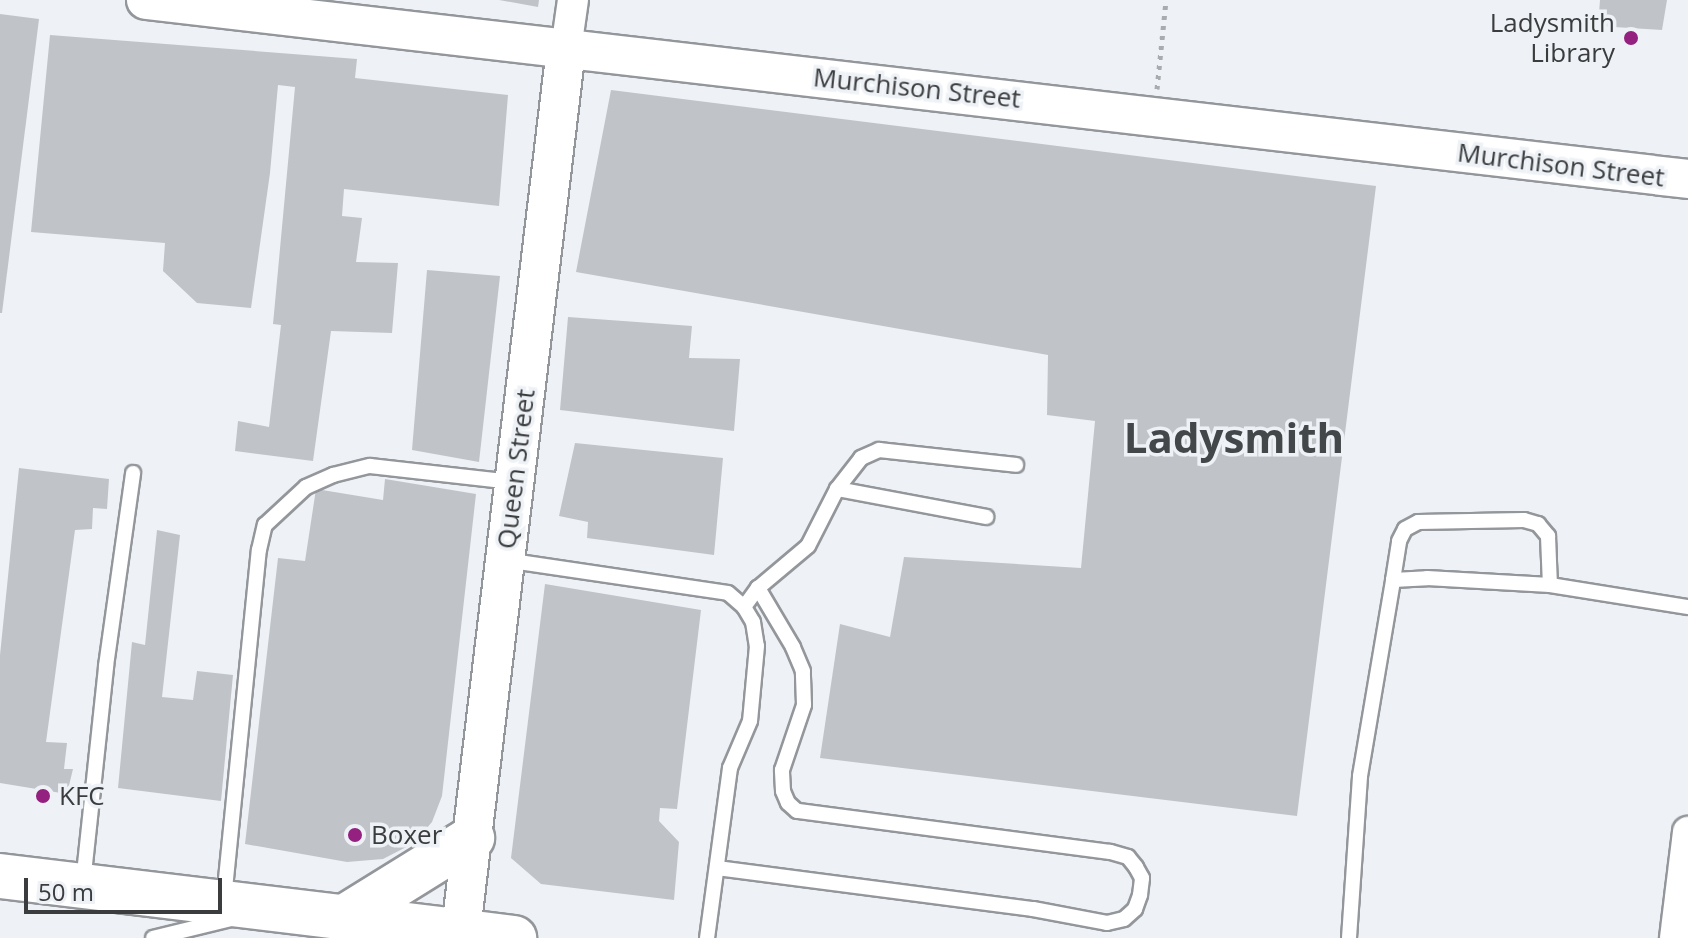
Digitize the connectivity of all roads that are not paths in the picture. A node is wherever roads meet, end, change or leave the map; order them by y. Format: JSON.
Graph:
{"nodes":[{"id":1,"x":146,"y":0,"type":"edge"},
{"id":2,"x":573,"y":0,"type":"edge"},
{"id":3,"x":566,"y":49,"type":"junction"},
{"id":4,"x":1688,"y":179,"type":"edge"},
{"id":5,"x":1016,"y":465,"type":"dead end"},
{"id":6,"x":133,"y":473,"type":"dead end"},
{"id":7,"x":514,"y":482,"type":"junction"},
{"id":8,"x":837,"y":489,"type":"junction"},
{"id":9,"x":986,"y":517,"type":"dead end"},
{"id":10,"x":505,"y":560,"type":"junction"},
{"id":11,"x":1393,"y":580,"type":"junction"},
{"id":12,"x":1550,"y":585,"type":"junction"},
{"id":13,"x":758,"y":588,"type":"junction"},
{"id":14,"x":744,"y":607,"type":"junction"},
{"id":15,"x":1688,"y":607,"type":"edge"},
{"id":16,"x":1688,"y":832,"type":"edge"},
{"id":17,"x":472,"y":838,"type":"junction"},
{"id":18,"x":717,"y":868,"type":"junction"},
{"id":19,"x":0,"y":876,"type":"edge"},
{"id":20,"x":83,"y":887,"type":"junction"},
{"id":21,"x":223,"y":904,"type":"junction"},
{"id":22,"x":266,"y":909,"type":"junction"},
{"id":23,"x":360,"y":925,"type":"edge"},
{"id":24,"x":460,"y":935,"type":"edge"},
{"id":25,"x":153,"y":938,"type":"edge"},
{"id":26,"x":514,"y":938,"type":"edge"},
{"id":27,"x":707,"y":938,"type":"edge"},
{"id":28,"x":1349,"y":938,"type":"edge"},
{"id":29,"x":1675,"y":938,"type":"edge"}],
"edges":[{"from":1,"to":3,"type":"street","name":"Murchison Street"},
{"from":2,"to":3,"type":"street","name":"Queen Street"},
{"from":3,"to":4,"type":"street","name":"Murchison Street"},
{"from":3,"to":7,"type":"street","name":"Queen Street"},
{"from":5,"to":8,"type":"lane"},
{"from":6,"to":20,"type":"lane"},
{"from":7,"to":10,"type":"street","name":"Queen Street"},
{"from":7,"to":21,"type":"lane"},
{"from":8,"to":9,"type":"lane"},
{"from":8,"to":13,"type":"lane"},
{"from":10,"to":14,"type":"lane"},
{"from":10,"to":17,"type":"street","name":"Queen Street"},
{"from":11,"to":12,"type":"lane"},
{"from":11,"to":12,"type":"lane"},
{"from":11,"to":28,"type":"lane"},
{"from":12,"to":15,"type":"lane"},
{"from":13,"to":14,"type":"lane"},
{"from":13,"to":18,"type":"lane"},
{"from":14,"to":18,"type":"lane"},
{"from":16,"to":29,"type":"street"},
{"from":17,"to":23,"type":"highway"},
{"from":17,"to":24,"type":"street","name":"Queen Street"},
{"from":18,"to":27,"type":"lane"},
{"from":19,"to":20,"type":"highway"},
{"from":20,"to":21,"type":"highway"},
{"from":21,"to":22,"type":"highway"},
{"from":22,"to":23,"type":"highway"},
{"from":22,"to":25,"type":"lane"},
{"from":23,"to":24,"type":"highway"},
{"from":24,"to":26,"type":"highway"}]}
